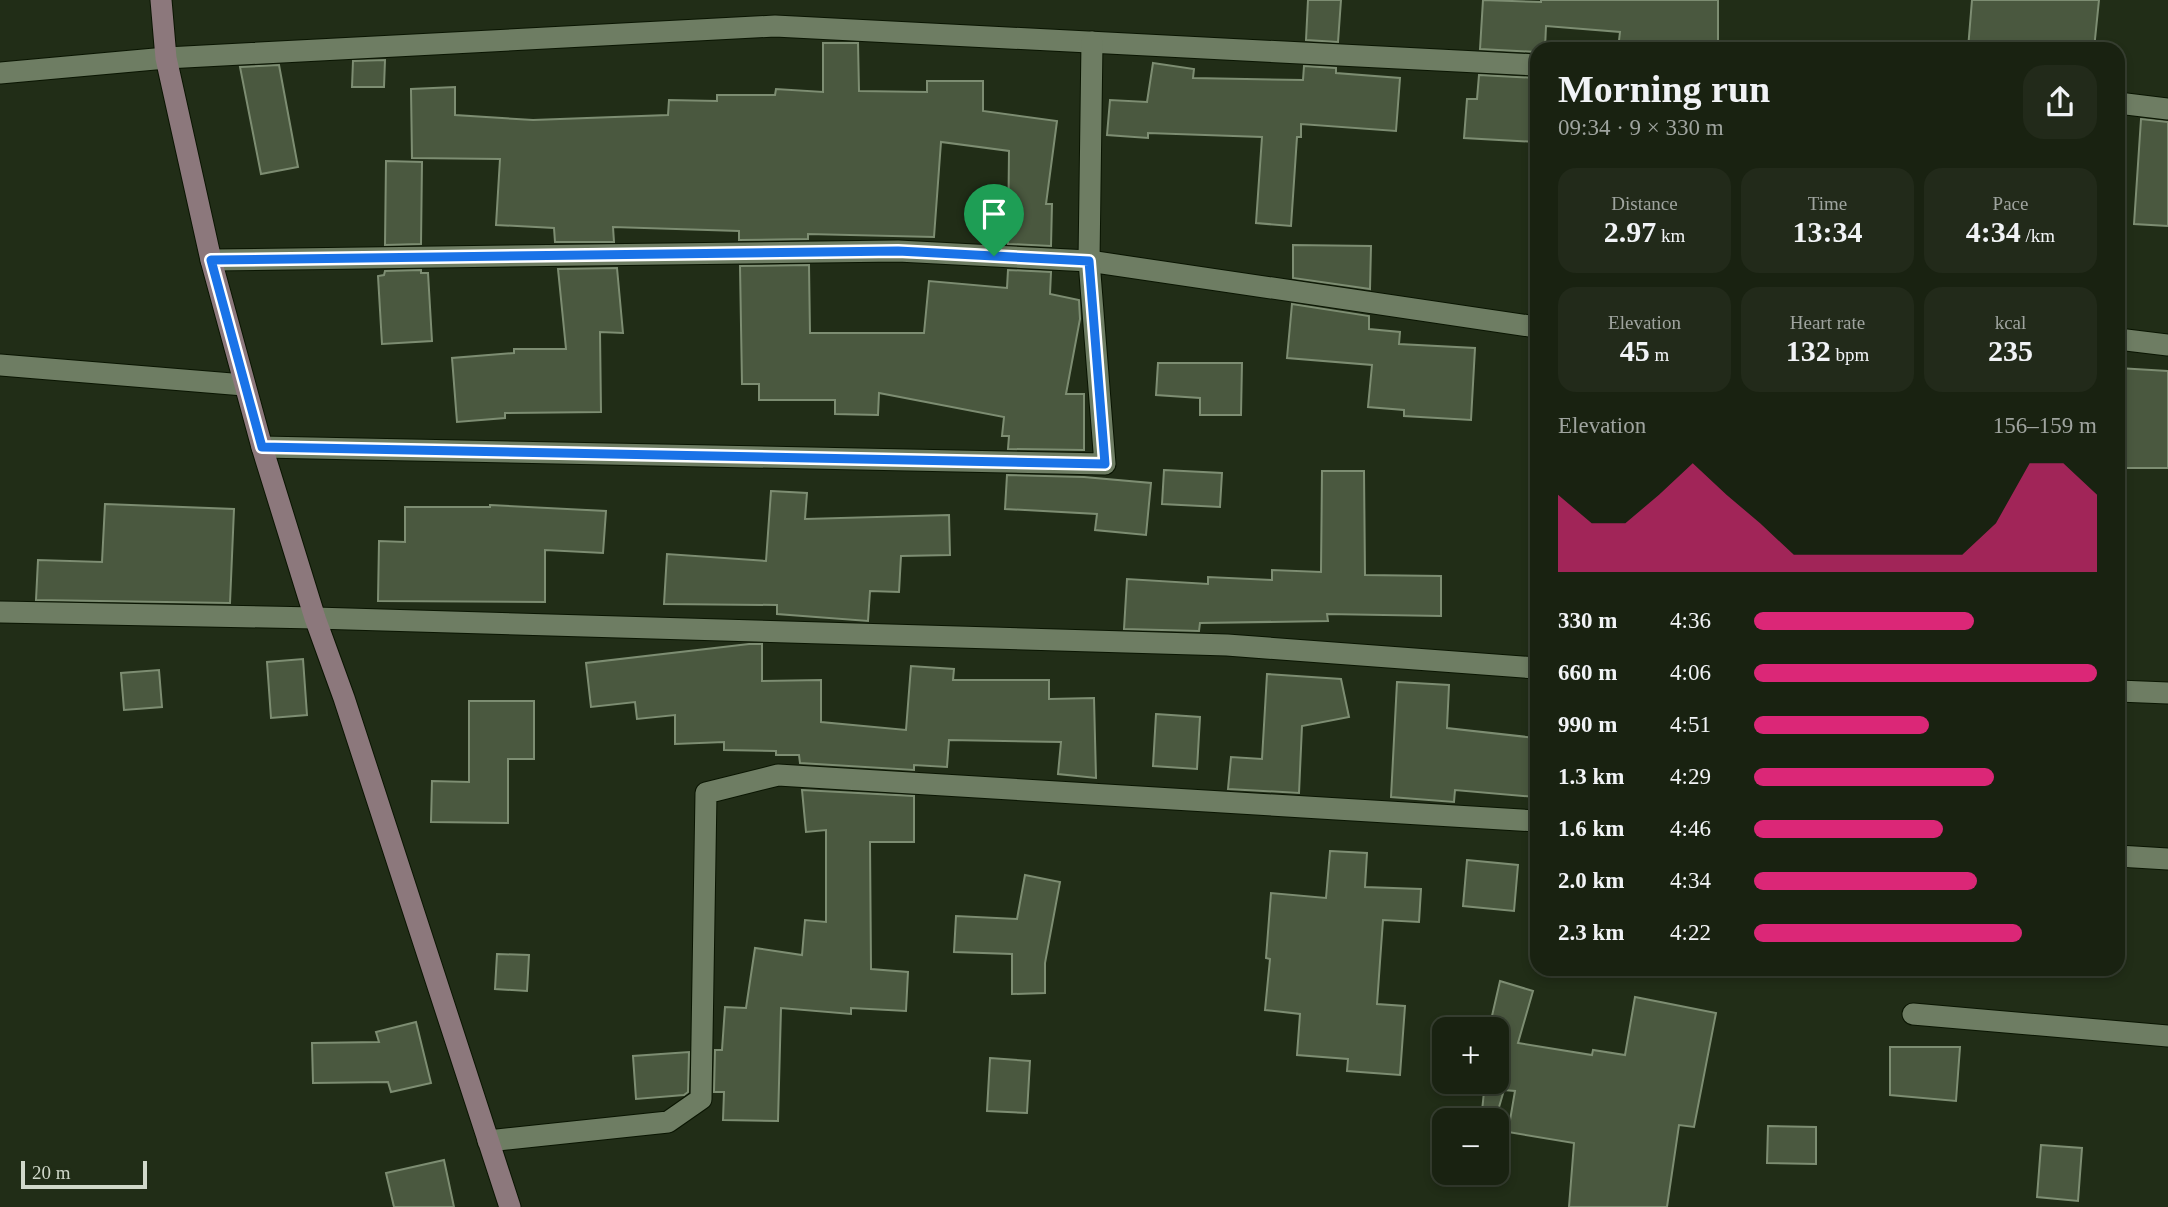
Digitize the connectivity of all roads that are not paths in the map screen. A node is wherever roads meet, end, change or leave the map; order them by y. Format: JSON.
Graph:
{"nodes":[{"id":1,"x":161,"y":0,"type":"edge"},
{"id":2,"x":1092,"y":42,"type":"junction"},
{"id":3,"x":166,"y":58,"type":"junction"},
{"id":4,"x":1530,"y":65,"type":"edge"},
{"id":5,"x":0,"y":73,"type":"edge"},
{"id":6,"x":2125,"y":104,"type":"edge"},
{"id":7,"x":2168,"y":109,"type":"edge"},
{"id":8,"x":211,"y":260,"type":"junction"},
{"id":9,"x":1089,"y":261,"type":"junction"},
{"id":10,"x":1530,"y":326,"type":"edge"},
{"id":11,"x":2125,"y":340,"type":"edge"},
{"id":12,"x":2168,"y":345,"type":"edge"},
{"id":13,"x":0,"y":365,"type":"edge"},
{"id":14,"x":244,"y":385,"type":"junction"},
{"id":15,"x":262,"y":447,"type":"junction"},
{"id":16,"x":0,"y":612,"type":"edge"},
{"id":17,"x":315,"y":618,"type":"junction"},
{"id":18,"x":1530,"y":668,"type":"edge"},
{"id":19,"x":2125,"y":691,"type":"edge"},
{"id":20,"x":2168,"y":693,"type":"edge"},
{"id":21,"x":1530,"y":821,"type":"edge"},
{"id":22,"x":2125,"y":856,"type":"edge"},
{"id":23,"x":2168,"y":859,"type":"edge"},
{"id":24,"x":1913,"y":1014,"type":"dead end"},
{"id":25,"x":2168,"y":1036,"type":"edge"},
{"id":26,"x":488,"y":1140,"type":"junction"},
{"id":27,"x":510,"y":1207,"type":"edge"}],
"edges":[{"from":1,"to":3,"type":"street"},
{"from":2,"to":3,"type":"street"},
{"from":2,"to":4,"type":"street"},
{"from":2,"to":9,"type":"street"},
{"from":3,"to":5,"type":"street"},
{"from":3,"to":8,"type":"street"},
{"from":6,"to":7,"type":"street"},
{"from":8,"to":9,"type":"street"},
{"from":8,"to":14,"type":"street"},
{"from":9,"to":10,"type":"street"},
{"from":9,"to":15,"type":"street"},
{"from":11,"to":12,"type":"street"},
{"from":13,"to":14,"type":"street"},
{"from":14,"to":15,"type":"street"},
{"from":15,"to":17,"type":"street"},
{"from":16,"to":17,"type":"street"},
{"from":17,"to":18,"type":"street"},
{"from":17,"to":26,"type":"street"},
{"from":19,"to":20,"type":"street"},
{"from":21,"to":26,"type":"street"},
{"from":22,"to":23,"type":"street"},
{"from":24,"to":25,"type":"street"},
{"from":26,"to":27,"type":"street"}]}
